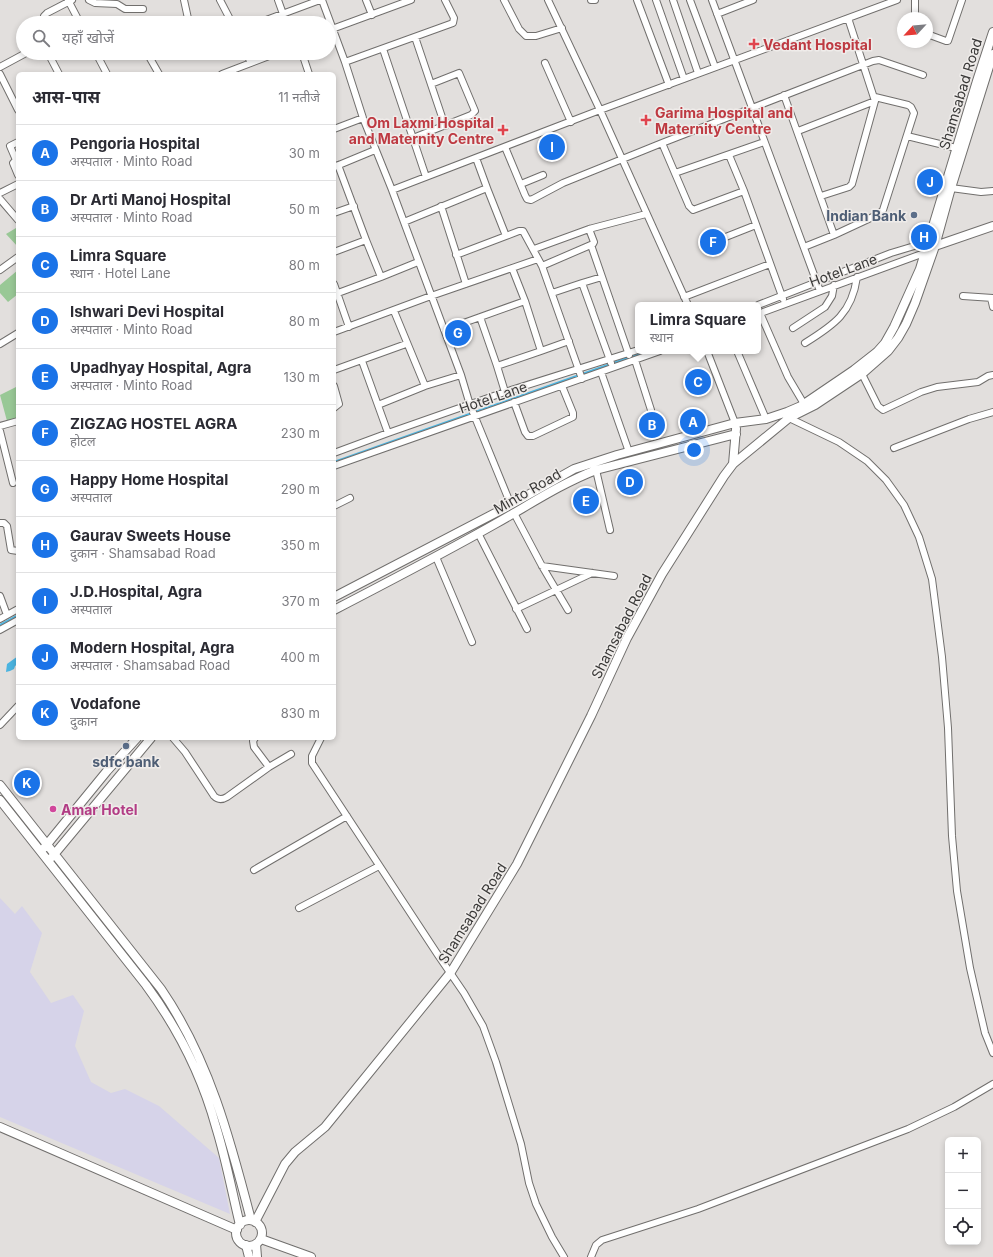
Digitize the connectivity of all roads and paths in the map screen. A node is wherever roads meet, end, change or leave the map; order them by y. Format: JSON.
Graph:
{"nodes":[{"id":1,"x":69,"y":0,"type":"edge"},
{"id":2,"x":89,"y":0,"type":"edge"},
{"id":3,"x":184,"y":0,"type":"edge"},
{"id":4,"x":220,"y":0,"type":"edge"},
{"id":5,"x":278,"y":0,"type":"edge"},
{"id":6,"x":321,"y":0,"type":"edge"},
{"id":7,"x":366,"y":0,"type":"edge"},
{"id":8,"x":411,"y":0,"type":"edge"},
{"id":9,"x":445,"y":0,"type":"edge"},
{"id":10,"x":504,"y":0,"type":"edge"},
{"id":11,"x":548,"y":0,"type":"edge"},
{"id":12,"x":591,"y":0,"type":"edge"},
{"id":13,"x":595,"y":0,"type":"edge"},
{"id":14,"x":637,"y":0,"type":"edge"},
{"id":15,"x":656,"y":0,"type":"edge"},
{"id":16,"x":673,"y":0,"type":"edge"},
{"id":17,"x":690,"y":0,"type":"edge"},
{"id":18,"x":712,"y":0,"type":"edge"},
{"id":19,"x":753,"y":0,"type":"edge"},
{"id":20,"x":874,"y":0,"type":"edge"},
{"id":21,"x":897,"y":0,"type":"edge"},
{"id":22,"x":915,"y":0,"type":"edge"},
{"id":23,"x":962,"y":0,"type":"edge"},
{"id":24,"x":877,"y":7,"type":"junction"},
{"id":25,"x":143,"y":9,"type":"dead end"},
{"id":26,"x":915,"y":12,"type":"edge"},
{"id":27,"x":283,"y":14,"type":"junction"},
{"id":28,"x":717,"y":14,"type":"junction"},
{"id":29,"x":372,"y":15,"type":"junction"},
{"id":30,"x":44,"y":16,"type":"edge"},
{"id":31,"x":77,"y":16,"type":"edge"},
{"id":32,"x":187,"y":16,"type":"edge"},
{"id":33,"x":228,"y":16,"type":"edge"},
{"id":34,"x":277,"y":16,"type":"edge"},
{"id":35,"x":326,"y":16,"type":"edge"},
{"id":36,"x":848,"y":18,"type":"junction"},
{"id":37,"x":562,"y":28,"type":"junction"},
{"id":38,"x":336,"y":30,"type":"edge"},
{"id":39,"x":993,"y":32,"type":"edge"},
{"id":40,"x":933,"y":36,"type":"edge"},
{"id":41,"x":416,"y":37,"type":"junction"},
{"id":42,"x":336,"y":41,"type":"edge"},
{"id":43,"x":383,"y":49,"type":"junction"},
{"id":44,"x":993,"y":54,"type":"edge"},
{"id":45,"x":16,"y":58,"type":"edge"},
{"id":46,"x":52,"y":60,"type":"edge"},
{"id":47,"x":99,"y":60,"type":"edge"},
{"id":48,"x":151,"y":60,"type":"edge"},
{"id":49,"x":250,"y":60,"type":"edge"},
{"id":50,"x":259,"y":60,"type":"edge"},
{"id":51,"x":304,"y":60,"type":"edge"},
{"id":52,"x":734,"y":60,"type":"junction"},
{"id":53,"x":345,"y":62,"type":"junction"},
{"id":54,"x":251,"y":63,"type":"junction"},
{"id":55,"x":544,"y":63,"type":"dead end"},
{"id":56,"x":864,"y":65,"type":"junction"},
{"id":57,"x":0,"y":67,"type":"edge"},
{"id":58,"x":715,"y":67,"type":"junction"},
{"id":59,"x":991,"y":67,"type":"edge"},
{"id":60,"x":58,"y":72,"type":"edge"},
{"id":61,"x":105,"y":72,"type":"edge"},
{"id":62,"x":158,"y":72,"type":"edge"},
{"id":63,"x":227,"y":72,"type":"edge"},
{"id":64,"x":308,"y":72,"type":"edge"},
{"id":65,"x":698,"y":73,"type":"junction"},
{"id":66,"x":0,"y":74,"type":"edge"},
{"id":67,"x":923,"y":75,"type":"dead end"},
{"id":68,"x":684,"y":79,"type":"junction"},
{"id":69,"x":431,"y":84,"type":"junction"},
{"id":70,"x":669,"y":85,"type":"junction"},
{"id":71,"x":784,"y":95,"type":"junction"},
{"id":72,"x":875,"y":99,"type":"junction"},
{"id":73,"x":16,"y":106,"type":"edge"},
{"id":74,"x":752,"y":108,"type":"junction"},
{"id":75,"x":600,"y":110,"type":"junction"},
{"id":76,"x":363,"y":118,"type":"junction"},
{"id":77,"x":571,"y":122,"type":"junction"},
{"id":78,"x":445,"y":126,"type":"junction"},
{"id":79,"x":336,"y":128,"type":"edge"},
{"id":80,"x":798,"y":132,"type":"junction"},
{"id":81,"x":907,"y":136,"type":"junction"},
{"id":82,"x":413,"y":138,"type":"junction"},
{"id":83,"x":764,"y":142,"type":"junction"},
{"id":84,"x":16,"y":143,"type":"edge"},
{"id":85,"x":662,"y":143,"type":"junction"},
{"id":86,"x":505,"y":147,"type":"junction"},
{"id":87,"x":956,"y":148,"type":"junction"},
{"id":88,"x":375,"y":150,"type":"junction"},
{"id":89,"x":729,"y":155,"type":"junction"},
{"id":90,"x":476,"y":158,"type":"junction"},
{"id":91,"x":16,"y":160,"type":"edge"},
{"id":92,"x":16,"y":160,"type":"edge"},
{"id":93,"x":622,"y":160,"type":"junction"},
{"id":94,"x":336,"y":166,"type":"edge"},
{"id":95,"x":16,"y":170,"type":"edge"},
{"id":96,"x":675,"y":173,"type":"junction"},
{"id":97,"x":543,"y":175,"type":"dead end"},
{"id":98,"x":426,"y":177,"type":"junction"},
{"id":99,"x":521,"y":184,"type":"junction"},
{"id":100,"x":16,"y":185,"type":"edge"},
{"id":101,"x":487,"y":188,"type":"junction"},
{"id":102,"x":951,"y":188,"type":"junction"},
{"id":103,"x":392,"y":190,"type":"junction"},
{"id":104,"x":744,"y":191,"type":"junction"},
{"id":105,"x":993,"y":191,"type":"edge"},
{"id":106,"x":0,"y":193,"type":"edge"},
{"id":107,"x":821,"y":196,"type":"junction"},
{"id":108,"x":0,"y":199,"type":"edge"},
{"id":109,"x":354,"y":206,"type":"junction"},
{"id":110,"x":441,"y":206,"type":"junction"},
{"id":111,"x":336,"y":212,"type":"edge"},
{"id":112,"x":646,"y":214,"type":"junction"},
{"id":113,"x":16,"y":218,"type":"edge"},
{"id":114,"x":404,"y":222,"type":"junction"},
{"id":115,"x":756,"y":225,"type":"junction"},
{"id":116,"x":993,"y":226,"type":"edge"},
{"id":117,"x":589,"y":229,"type":"junction"},
{"id":118,"x":834,"y":235,"type":"junction"},
{"id":119,"x":506,"y":236,"type":"junction"},
{"id":120,"x":366,"y":240,"type":"junction"},
{"id":121,"x":713,"y":242,"type":"dead end"},
{"id":122,"x":933,"y":243,"type":"junction"},
{"id":123,"x":591,"y":245,"type":"junction"},
{"id":124,"x":804,"y":247,"type":"junction"},
{"id":125,"x":534,"y":249,"type":"junction"},
{"id":126,"x":336,"y":251,"type":"edge"},
{"id":127,"x":925,"y":254,"type":"junction"},
{"id":128,"x":456,"y":255,"type":"junction"},
{"id":129,"x":16,"y":258,"type":"edge"},
{"id":130,"x":538,"y":259,"type":"junction"},
{"id":131,"x":418,"y":262,"type":"junction"},
{"id":132,"x":770,"y":264,"type":"junction"},
{"id":133,"x":542,"y":266,"type":"junction"},
{"id":134,"x":512,"y":268,"type":"junction"},
{"id":135,"x":0,"y":270,"type":"edge"},
{"id":136,"x":381,"y":276,"type":"junction"},
{"id":137,"x":602,"y":277,"type":"junction"},
{"id":138,"x":857,"y":277,"type":"junction"},
{"id":139,"x":582,"y":283,"type":"junction"},
{"id":140,"x":466,"y":284,"type":"junction"},
{"id":141,"x":834,"y":285,"type":"junction"},
{"id":142,"x":818,"y":286,"type":"junction"},
{"id":143,"x":336,"y":288,"type":"edge"},
{"id":144,"x":338,"y":293,"type":"junction"},
{"id":145,"x":552,"y":293,"type":"junction"},
{"id":146,"x":431,"y":296,"type":"junction"},
{"id":147,"x":963,"y":296,"type":"dead end"},
{"id":148,"x":684,"y":297,"type":"junction"},
{"id":149,"x":992,"y":298,"type":"edge"},
{"id":150,"x":783,"y":300,"type":"junction"},
{"id":151,"x":525,"y":301,"type":"junction"},
{"id":152,"x":686,"y":302,"type":"edge"},
{"id":153,"x":761,"y":304,"type":"edge"},
{"id":154,"x":993,"y":307,"type":"edge"},
{"id":155,"x":394,"y":311,"type":"junction"},
{"id":156,"x":761,"y":313,"type":"edge"},
{"id":157,"x":480,"y":317,"type":"junction"},
{"id":158,"x":761,"y":318,"type":"edge"},
{"id":159,"x":349,"y":327,"type":"junction"},
{"id":160,"x":793,"y":328,"type":"dead end"},
{"id":161,"x":444,"y":330,"type":"junction"},
{"id":162,"x":336,"y":331,"type":"edge"},
{"id":163,"x":16,"y":334,"type":"edge"},
{"id":164,"x":569,"y":341,"type":"junction"},
{"id":165,"x":805,"y":343,"type":"dead end"},
{"id":166,"x":0,"y":344,"type":"edge"},
{"id":167,"x":406,"y":344,"type":"junction"},
{"id":168,"x":542,"y":351,"type":"junction"},
{"id":169,"x":635,"y":351,"type":"edge"},
{"id":170,"x":628,"y":353,"type":"junction"},
{"id":171,"x":651,"y":354,"type":"edge"},
{"id":172,"x":708,"y":354,"type":"edge"},
{"id":173,"x":738,"y":354,"type":"edge"},
{"id":174,"x":610,"y":359,"type":"junction"},
{"id":175,"x":362,"y":360,"type":"junction"},
{"id":176,"x":633,"y":360,"type":"junction"},
{"id":177,"x":497,"y":366,"type":"junction"},
{"id":178,"x":613,"y":368,"type":"junction"},
{"id":179,"x":336,"y":369,"type":"edge"},
{"id":180,"x":579,"y":369,"type":"junction"},
{"id":181,"x":861,"y":370,"type":"junction"},
{"id":182,"x":601,"y":372,"type":"junction"},
{"id":183,"x":460,"y":375,"type":"junction"},
{"id":184,"x":993,"y":375,"type":"edge"},
{"id":185,"x":582,"y":379,"type":"junction"},
{"id":186,"x":424,"y":386,"type":"junction"},
{"id":187,"x":562,"y":386,"type":"junction"},
{"id":188,"x":505,"y":392,"type":"junction"},
{"id":189,"x":336,"y":393,"type":"edge"},
{"id":190,"x":514,"y":402,"type":"junction"},
{"id":191,"x":804,"y":404,"type":"junction"},
{"id":192,"x":378,"y":405,"type":"junction"},
{"id":193,"x":470,"y":405,"type":"junction"},
{"id":194,"x":336,"y":406,"type":"edge"},
{"id":195,"x":651,"y":410,"type":"dead end"},
{"id":196,"x":993,"y":412,"type":"edge"},
{"id":197,"x":788,"y":415,"type":"junction"},
{"id":198,"x":474,"y":416,"type":"junction"},
{"id":199,"x":766,"y":419,"type":"junction"},
{"id":200,"x":16,"y":422,"type":"edge"},
{"id":201,"x":735,"y":423,"type":"junction"},
{"id":202,"x":0,"y":426,"type":"edge"},
{"id":203,"x":0,"y":431,"type":"edge"},
{"id":204,"x":388,"y":432,"type":"junction"},
{"id":205,"x":736,"y":434,"type":"junction"},
{"id":206,"x":894,"y":448,"type":"dead end"},
{"id":207,"x":336,"y":452,"type":"edge"},
{"id":208,"x":629,"y":452,"type":"junction"},
{"id":209,"x":733,"y":464,"type":"junction"},
{"id":210,"x":336,"y":465,"type":"edge"},
{"id":211,"x":596,"y":470,"type":"junction"},
{"id":212,"x":12,"y":483,"type":"dead end"},
{"id":213,"x":350,"y":498,"type":"dead end"},
{"id":214,"x":336,"y":505,"type":"edge"},
{"id":215,"x":510,"y":505,"type":"junction"},
{"id":216,"x":514,"y":513,"type":"junction"},
{"id":217,"x":0,"y":523,"type":"edge"},
{"id":218,"x":610,"y":530,"type":"dead end"},
{"id":219,"x":478,"y":533,"type":"junction"},
{"id":220,"x":16,"y":551,"type":"edge"},
{"id":221,"x":436,"y":557,"type":"junction"},
{"id":222,"x":542,"y":566,"type":"junction"},
{"id":223,"x":592,"y":573,"type":"junction"},
{"id":224,"x":614,"y":576,"type":"dead end"},
{"id":225,"x":556,"y":590,"type":"junction"},
{"id":226,"x":0,"y":596,"type":"edge"},
{"id":227,"x":336,"y":596,"type":"edge"},
{"id":228,"x":516,"y":608,"type":"junction"},
{"id":229,"x":336,"y":609,"type":"edge"},
{"id":230,"x":16,"y":610,"type":"edge"},
{"id":231,"x":568,"y":610,"type":"dead end"},
{"id":232,"x":7,"y":615,"type":"junction"},
{"id":233,"x":0,"y":619,"type":"edge"},
{"id":234,"x":16,"y":621,"type":"edge"},
{"id":235,"x":527,"y":629,"type":"dead end"},
{"id":236,"x":0,"y":630,"type":"edge"},
{"id":237,"x":472,"y":642,"type":"dead end"},
{"id":238,"x":16,"y":708,"type":"edge"},
{"id":239,"x":0,"y":725,"type":"edge"},
{"id":240,"x":135,"y":740,"type":"edge"},
{"id":241,"x":149,"y":740,"type":"edge"},
{"id":242,"x":174,"y":740,"type":"edge"},
{"id":243,"x":254,"y":740,"type":"edge"},
{"id":244,"x":320,"y":740,"type":"edge"},
{"id":245,"x":291,"y":754,"type":"dead end"},
{"id":246,"x":111,"y":767,"type":"junction"},
{"id":247,"x":269,"y":767,"type":"junction"},
{"id":248,"x":120,"y":774,"type":"junction"},
{"id":249,"x":0,"y":785,"type":"edge"},
{"id":250,"x":0,"y":800,"type":"edge"},
{"id":251,"x":347,"y":816,"type":"junction"},
{"id":252,"x":47,"y":844,"type":"junction"},
{"id":253,"x":41,"y":852,"type":"junction"},
{"id":254,"x":55,"y":853,"type":"junction"},
{"id":255,"x":49,"y":862,"type":"junction"},
{"id":256,"x":379,"y":866,"type":"junction"},
{"id":257,"x":254,"y":870,"type":"dead end"},
{"id":258,"x":299,"y":908,"type":"dead end"},
{"id":259,"x":451,"y":972,"type":"junction"},
{"id":260,"x":993,"y":1053,"type":"edge"},
{"id":261,"x":993,"y":1084,"type":"edge"},
{"id":262,"x":0,"y":1127,"type":"edge"},
{"id":263,"x":253,"y":1221,"type":"junction"},
{"id":264,"x":239,"y":1227,"type":"junction"},
{"id":265,"x":258,"y":1242,"type":"junction"},
{"id":266,"x":246,"y":1245,"type":"junction"},
{"id":267,"x":249,"y":1257,"type":"edge"},
{"id":268,"x":257,"y":1257,"type":"edge"},
{"id":269,"x":311,"y":1257,"type":"edge"},
{"id":270,"x":564,"y":1257,"type":"edge"},
{"id":271,"x":591,"y":1257,"type":"edge"}],
"edges":[{"from":1,"to":30,"type":"street"},
{"from":1,"to":31,"type":"street"},
{"from":2,"to":25,"type":"street"},
{"from":3,"to":32,"type":"street"},
{"from":4,"to":33,"type":"street"},
{"from":5,"to":27,"type":"street"},
{"from":6,"to":27,"type":"street"},
{"from":6,"to":35,"type":"street"},
{"from":7,"to":29,"type":"street"},
{"from":8,"to":29,"type":"street"},
{"from":9,"to":41,"type":"street"},
{"from":10,"to":37,"type":"street"},
{"from":11,"to":37,"type":"street"},
{"from":12,"to":13,"type":"street"},
{"from":14,"to":70,"type":"street"},
{"from":15,"to":68,"type":"street"},
{"from":16,"to":65,"type":"street"},
{"from":17,"to":58,"type":"street"},
{"from":18,"to":28,"type":"street"},
{"from":19,"to":28,"type":"street"},
{"from":20,"to":24,"type":"street"},
{"from":21,"to":24,"type":"street"},
{"from":22,"to":26,"type":"street"},
{"from":23,"to":40,"type":"street"},
{"from":24,"to":36,"type":"street"},
{"from":27,"to":34,"type":"street"},
{"from":28,"to":52,"type":"street"},
{"from":29,"to":38,"type":"street"},
{"from":36,"to":52,"type":"street"},
{"from":36,"to":56,"type":"street"},
{"from":37,"to":75,"type":"street"},
{"from":39,"to":87,"type":"main road","name":"Shamsabad Road"},
{"from":41,"to":43,"type":"street"},
{"from":41,"to":69,"type":"street"},
{"from":42,"to":53,"type":"street"},
{"from":43,"to":53,"type":"street"},
{"from":43,"to":82,"type":"street"},
{"from":44,"to":59,"type":"main road","name":"Shamsabad Road"},
{"from":45,"to":57,"type":"street"},
{"from":46,"to":60,"type":"street"},
{"from":47,"to":61,"type":"street"},
{"from":48,"to":62,"type":"street"},
{"from":49,"to":54,"type":"street"},
{"from":50,"to":54,"type":"street"},
{"from":51,"to":64,"type":"street"},
{"from":52,"to":58,"type":"street"},
{"from":52,"to":74,"type":"street"},
{"from":53,"to":76,"type":"street"},
{"from":54,"to":63,"type":"street"},
{"from":55,"to":77,"type":"street"},
{"from":56,"to":67,"type":"street"},
{"from":56,"to":71,"type":"street"},
{"from":56,"to":72,"type":"street"},
{"from":58,"to":65,"type":"street"},
{"from":59,"to":102,"type":"main road","name":"Shamsabad Road"},
{"from":65,"to":68,"type":"street"},
{"from":66,"to":73,"type":"street"},
{"from":68,"to":70,"type":"street"},
{"from":69,"to":78,"type":"street"},
{"from":69,"to":78,"type":"street"},
{"from":70,"to":75,"type":"street"},
{"from":71,"to":74,"type":"street"},
{"from":71,"to":80,"type":"street"},
{"from":72,"to":80,"type":"street"},
{"from":72,"to":81,"type":"street"},
{"from":72,"to":107,"type":"street"},
{"from":74,"to":83,"type":"street"},
{"from":74,"to":85,"type":"street"},
{"from":75,"to":77,"type":"street"},
{"from":75,"to":93,"type":"street"},
{"from":76,"to":79,"type":"street"},
{"from":76,"to":88,"type":"street"},
{"from":77,"to":86,"type":"street"},
{"from":78,"to":82,"type":"street"},
{"from":80,"to":107,"type":"street"},
{"from":81,"to":87,"type":"street"},
{"from":81,"to":118,"type":"street"},
{"from":82,"to":98,"type":"street"},
{"from":83,"to":89,"type":"street"},
{"from":83,"to":124,"type":"street"},
{"from":84,"to":92,"type":"street"},
{"from":85,"to":93,"type":"street"},
{"from":85,"to":96,"type":"street"},
{"from":86,"to":90,"type":"street"},
{"from":86,"to":99,"type":"street"},
{"from":87,"to":122,"type":"main road","name":"Shamsabad Road"},
{"from":88,"to":94,"type":"street"},
{"from":88,"to":103,"type":"street"},
{"from":89,"to":96,"type":"street"},
{"from":89,"to":104,"type":"street"},
{"from":90,"to":98,"type":"street"},
{"from":90,"to":101,"type":"street"},
{"from":91,"to":95,"type":"street"},
{"from":93,"to":99,"type":"street"},
{"from":93,"to":112,"type":"street"},
{"from":94,"to":109,"type":"street"},
{"from":96,"to":104,"type":"street"},
{"from":97,"to":99,"type":"street"},
{"from":98,"to":103,"type":"street"},
{"from":100,"to":106,"type":"street"},
{"from":101,"to":110,"type":"street"},
{"from":101,"to":119,"type":"street"},
{"from":102,"to":105,"type":"street"},
{"from":102,"to":122,"type":"main road","name":"Shamsabad Road"},
{"from":103,"to":114,"type":"street"},
{"from":104,"to":115,"type":"street"},
{"from":107,"to":118,"type":"street"},
{"from":108,"to":113,"type":"street"},
{"from":109,"to":111,"type":"street"},
{"from":109,"to":120,"type":"street"},
{"from":110,"to":114,"type":"street"},
{"from":110,"to":128,"type":"street"},
{"from":112,"to":117,"type":"street"},
{"from":112,"to":148,"type":"street"},
{"from":114,"to":131,"type":"street"},
{"from":115,"to":121,"type":"street"},
{"from":115,"to":132,"type":"street"},
{"from":116,"to":122,"type":"main road"},
{"from":117,"to":123,"type":"street"},
{"from":117,"to":125,"type":"street"},
{"from":118,"to":124,"type":"street"},
{"from":119,"to":125,"type":"street"},
{"from":119,"to":128,"type":"street"},
{"from":120,"to":126,"type":"street"},
{"from":120,"to":136,"type":"street"},
{"from":122,"to":127,"type":"main road","name":"Shamsabad Road"},
{"from":122,"to":142,"type":"street"},
{"from":122,"to":181,"type":"main road","name":"Shamsabad Road"},
{"from":123,"to":133,"type":"street"},
{"from":123,"to":137,"type":"street"},
{"from":124,"to":142,"type":"street"},
{"from":125,"to":130,"type":"street"},
{"from":127,"to":138,"type":"street","name":"Hotel Lane"},
{"from":127,"to":181,"type":"main road","name":"Shamsabad Road"},
{"from":128,"to":140,"type":"street"},
{"from":129,"to":135,"type":"street"},
{"from":130,"to":133,"type":"street"},
{"from":130,"to":134,"type":"street"},
{"from":131,"to":136,"type":"street"},
{"from":131,"to":146,"type":"street"},
{"from":132,"to":148,"type":"street"},
{"from":132,"to":150,"type":"street"},
{"from":133,"to":145,"type":"street"},
{"from":134,"to":140,"type":"street"},
{"from":134,"to":151,"type":"street"},
{"from":136,"to":144,"type":"street"},
{"from":137,"to":139,"type":"street"},
{"from":137,"to":170,"type":"street"},
{"from":138,"to":141,"type":"street","name":"Hotel Lane"},
{"from":138,"to":165,"type":"street"},
{"from":139,"to":145,"type":"street"},
{"from":139,"to":174,"type":"street"},
{"from":140,"to":146,"type":"street"},
{"from":141,"to":142,"type":"street","name":"Hotel Lane"},
{"from":141,"to":160,"type":"street"},
{"from":142,"to":150,"type":"street"},
{"from":143,"to":144,"type":"street"},
{"from":144,"to":159,"type":"street"},
{"from":145,"to":164,"type":"street"},
{"from":146,"to":155,"type":"street"},
{"from":146,"to":161,"type":"street"},
{"from":147,"to":149,"type":"street"},
{"from":148,"to":152,"type":"street"},
{"from":149,"to":154,"type":"street"},
{"from":150,"to":153,"type":"street"},
{"from":150,"to":156,"type":"street"},
{"from":151,"to":157,"type":"street"},
{"from":151,"to":168,"type":"street"},
{"from":155,"to":159,"type":"street"},
{"from":155,"to":167,"type":"street"},
{"from":157,"to":161,"type":"street"},
{"from":157,"to":177,"type":"street"},
{"from":158,"to":191,"type":"street"},
{"from":159,"to":162,"type":"street"},
{"from":161,"to":183,"type":"street"},
{"from":163,"to":166,"type":"street"},
{"from":164,"to":168,"type":"street"},
{"from":164,"to":180,"type":"street"},
{"from":167,"to":175,"type":"street"},
{"from":167,"to":186,"type":"street"},
{"from":168,"to":177,"type":"street"},
{"from":169,"to":170,"type":"street"},
{"from":170,"to":174,"type":"street"},
{"from":170,"to":176,"type":"street"},
{"from":171,"to":176,"type":"street","name":"Hotel Lane"},
{"from":172,"to":201,"type":"street"},
{"from":173,"to":199,"type":"street"},
{"from":174,"to":178,"type":"street"},
{"from":174,"to":180,"type":"street"},
{"from":175,"to":179,"type":"street"},
{"from":175,"to":192,"type":"street"},
{"from":176,"to":178,"type":"street","name":"Hotel Lane"},
{"from":176,"to":195,"type":"street"},
{"from":177,"to":188,"type":"street"},
{"from":178,"to":182,"type":"street","name":"Hotel Lane"},
{"from":180,"to":185,"type":"street"},
{"from":180,"to":188,"type":"street"},
{"from":181,"to":184,"type":"street"},
{"from":181,"to":191,"type":"main road","name":"Shamsabad Road"},
{"from":181,"to":197,"type":"main road","name":"Shamsabad Road"},
{"from":182,"to":185,"type":"street","name":"Hotel Lane"},
{"from":182,"to":208,"type":"street"},
{"from":183,"to":186,"type":"street"},
{"from":183,"to":193,"type":"street"},
{"from":185,"to":187,"type":"street","name":"Hotel Lane"},
{"from":186,"to":192,"type":"street"},
{"from":187,"to":190,"type":"street","name":"Hotel Lane"},
{"from":187,"to":190,"type":"street"},
{"from":188,"to":193,"type":"street"},
{"from":189,"to":194,"type":"street"},
{"from":190,"to":198,"type":"street","name":"Hotel Lane"},
{"from":191,"to":197,"type":"main road","name":"Shamsabad Road"},
{"from":192,"to":204,"type":"street"},
{"from":193,"to":198,"type":"street"},
{"from":193,"to":204,"type":"street"},
{"from":196,"to":206,"type":"street"},
{"from":197,"to":199,"type":"main road","name":"Minto Road"},
{"from":197,"to":209,"type":"main road","name":"Shamsabad Road"},
{"from":197,"to":260,"type":"street"},
{"from":198,"to":210,"type":"street","name":"Hotel Lane"},
{"from":198,"to":215,"type":"street"},
{"from":199,"to":201,"type":"main road","name":"Minto Road"},
{"from":200,"to":202,"type":"street"},
{"from":201,"to":205,"type":"main road"},
{"from":201,"to":208,"type":"main road","name":"Minto Road"},
{"from":203,"to":212,"type":"street"},
{"from":204,"to":207,"type":"street"},
{"from":205,"to":209,"type":"main road"},
{"from":205,"to":211,"type":"main road","name":"Minto Road"},
{"from":208,"to":215,"type":"main road","name":"Minto Road"},
{"from":209,"to":259,"type":"main road","name":"Shamsabad Road"},
{"from":211,"to":216,"type":"main road","name":"Minto Road"},
{"from":211,"to":218,"type":"street"},
{"from":213,"to":214,"type":"street"},
{"from":215,"to":227,"type":"main road","name":"Minto Road"},
{"from":216,"to":219,"type":"main road","name":"Minto Road"},
{"from":216,"to":222,"type":"street"},
{"from":217,"to":220,"type":"street"},
{"from":219,"to":221,"type":"main road","name":"Minto Road"},
{"from":219,"to":228,"type":"street"},
{"from":221,"to":229,"type":"main road","name":"Minto Road"},
{"from":221,"to":237,"type":"street"},
{"from":222,"to":223,"type":"street"},
{"from":222,"to":225,"type":"street"},
{"from":223,"to":224,"type":"street"},
{"from":223,"to":225,"type":"street"},
{"from":225,"to":228,"type":"street"},
{"from":225,"to":231,"type":"street"},
{"from":226,"to":232,"type":"street"},
{"from":228,"to":235,"type":"street"},
{"from":230,"to":232,"type":"street"},
{"from":232,"to":233,"type":"street"},
{"from":234,"to":236,"type":"street"},
{"from":238,"to":239,"type":"street"},
{"from":240,"to":246,"type":"main road"},
{"from":241,"to":248,"type":"main road"},
{"from":242,"to":247,"type":"street"},
{"from":243,"to":247,"type":"street"},
{"from":244,"to":251,"type":"street"},
{"from":245,"to":247,"type":"street"},
{"from":246,"to":248,"type":"main road"},
{"from":246,"to":252,"type":"main road"},
{"from":248,"to":254,"type":"main road"},
{"from":249,"to":252,"type":"main road"},
{"from":250,"to":253,"type":"main road"},
{"from":251,"to":256,"type":"street"},
{"from":251,"to":257,"type":"street"},
{"from":252,"to":253,"type":"main road"},
{"from":252,"to":254,"type":"main road"},
{"from":253,"to":255,"type":"main road"},
{"from":254,"to":255,"type":"main road"},
{"from":254,"to":263,"type":"main road"},
{"from":255,"to":264,"type":"main road"},
{"from":256,"to":258,"type":"street"},
{"from":256,"to":259,"type":"street"},
{"from":259,"to":263,"type":"main road","name":"Shamsabad Road"},
{"from":259,"to":270,"type":"street"},
{"from":261,"to":271,"type":"street"},
{"from":262,"to":264,"type":"main road"},
{"from":263,"to":264,"type":"main road"},
{"from":263,"to":265,"type":"main road"},
{"from":264,"to":266,"type":"main road"},
{"from":265,"to":266,"type":"main road"},
{"from":265,"to":268,"type":"main road"},
{"from":265,"to":269,"type":"main road"},
{"from":266,"to":267,"type":"main road"}]}
